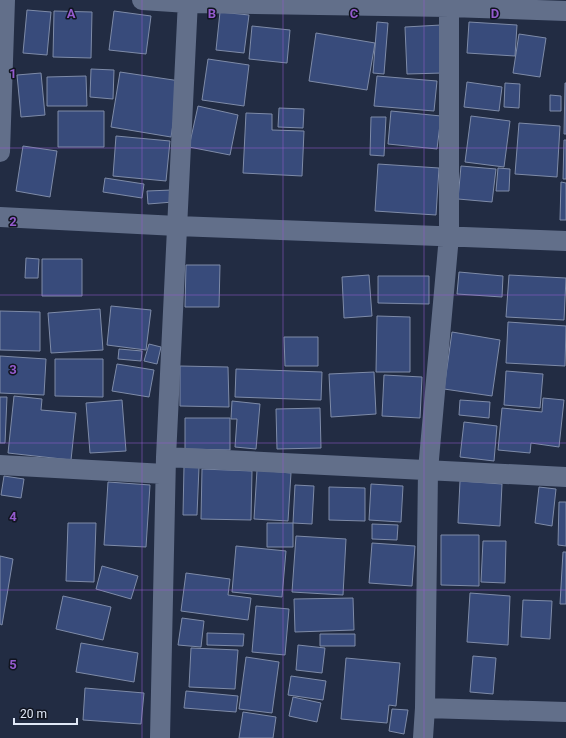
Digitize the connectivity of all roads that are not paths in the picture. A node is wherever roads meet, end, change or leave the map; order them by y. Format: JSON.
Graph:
{"nodes":[{"id":1,"x":5,"y":0,"type":"edge"},
{"id":2,"x":142,"y":0,"type":"edge"},
{"id":3,"x":188,"y":2,"type":"edge"},
{"id":4,"x":449,"y":4,"type":"edge"},
{"id":5,"x":566,"y":11,"type":"edge"},
{"id":6,"x":0,"y":152,"type":"edge"},
{"id":7,"x":0,"y":217,"type":"edge"},
{"id":8,"x":177,"y":226,"type":"junction"},
{"id":9,"x":449,"y":236,"type":"junction"},
{"id":10,"x":566,"y":241,"type":"edge"},
{"id":11,"x":0,"y":465,"type":"edge"},
{"id":12,"x":166,"y":465,"type":"junction"},
{"id":13,"x":428,"y":470,"type":"junction"},
{"id":14,"x":566,"y":477,"type":"edge"},
{"id":15,"x":425,"y":708,"type":"junction"},
{"id":16,"x":566,"y":712,"type":"edge"},
{"id":17,"x":160,"y":738,"type":"edge"},
{"id":18,"x":423,"y":738,"type":"edge"}],
"edges":[{"from":1,"to":6,"type":"street"},
{"from":2,"to":3,"type":"street"},
{"from":3,"to":4,"type":"street"},
{"from":3,"to":8,"type":"street"},
{"from":4,"to":5,"type":"street"},
{"from":4,"to":9,"type":"street"},
{"from":7,"to":8,"type":"street"},
{"from":8,"to":9,"type":"street"},
{"from":8,"to":12,"type":"street"},
{"from":9,"to":10,"type":"street"},
{"from":9,"to":13,"type":"street"},
{"from":11,"to":12,"type":"street"},
{"from":12,"to":13,"type":"street"},
{"from":12,"to":17,"type":"street"},
{"from":13,"to":14,"type":"street"},
{"from":13,"to":15,"type":"street"},
{"from":15,"to":16,"type":"street"},
{"from":15,"to":18,"type":"street"}]}
